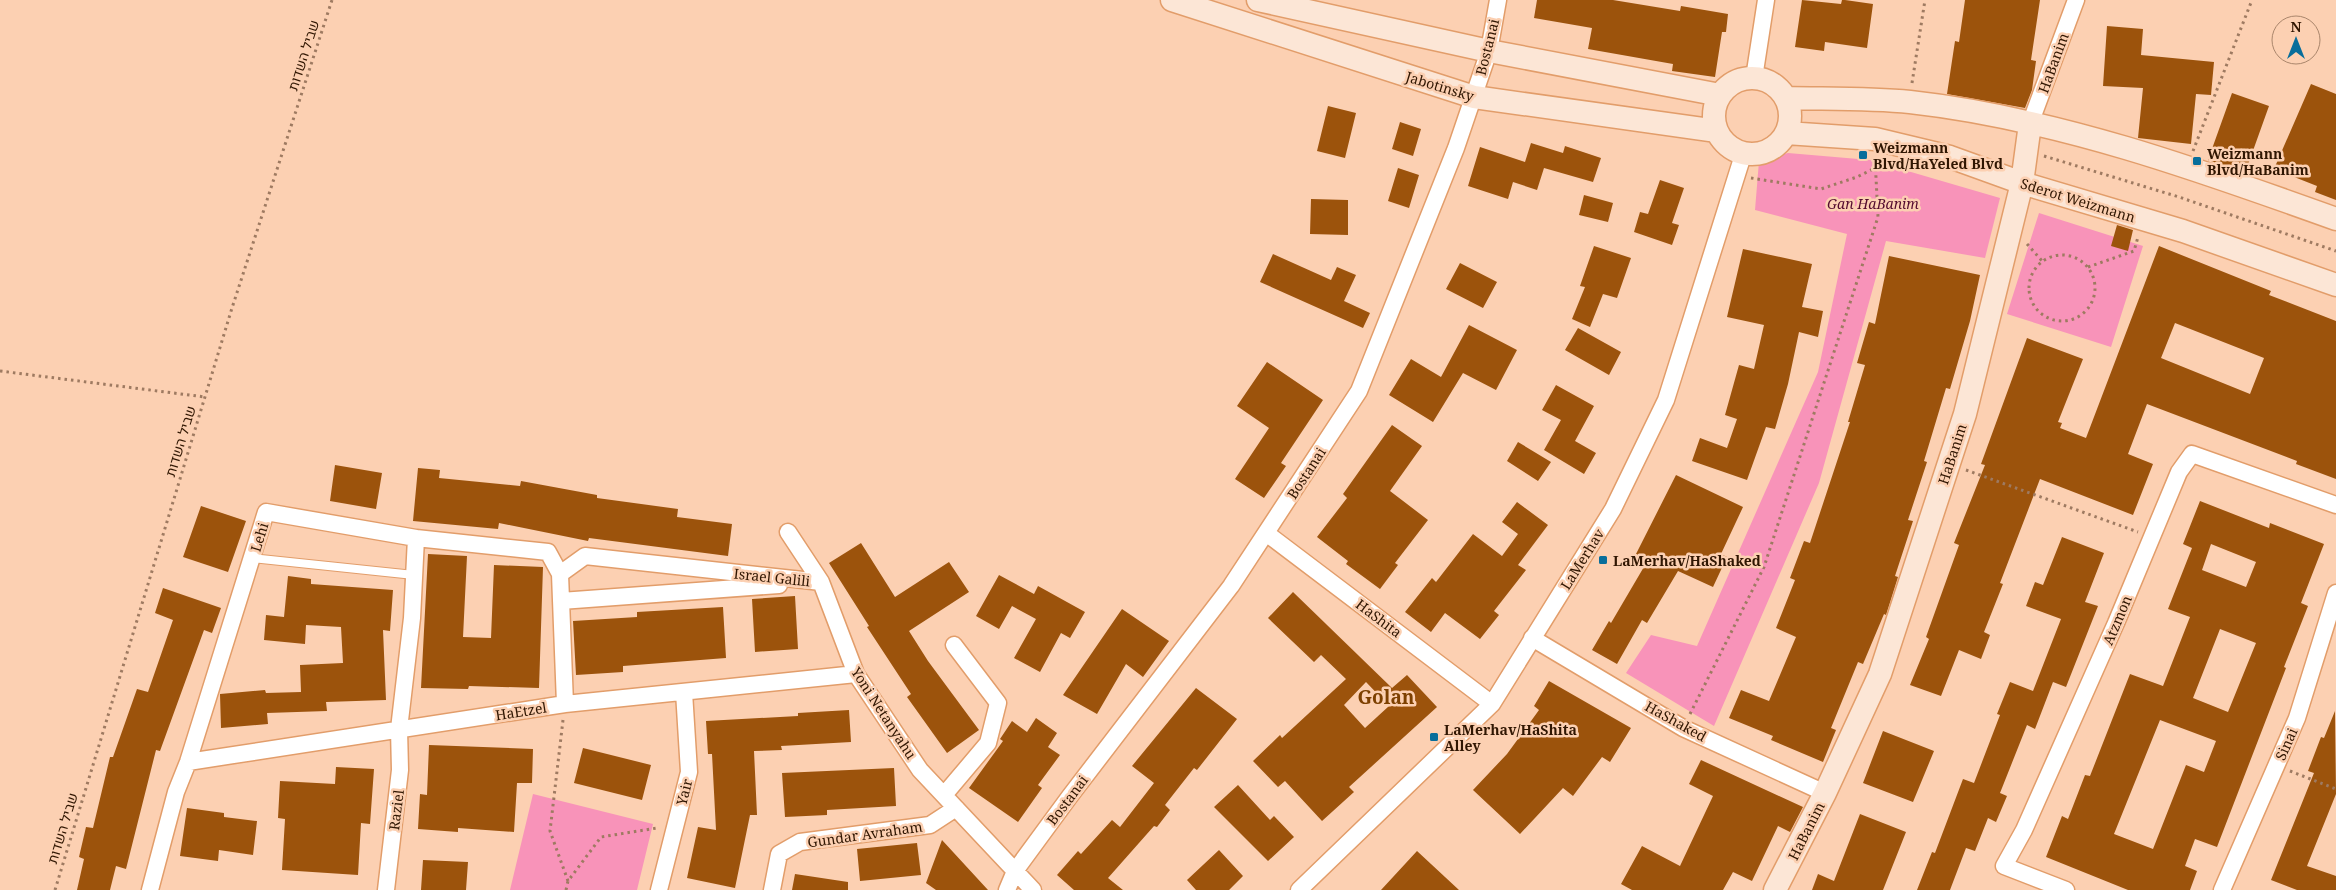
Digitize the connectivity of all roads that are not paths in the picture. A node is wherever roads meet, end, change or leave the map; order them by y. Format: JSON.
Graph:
{"nodes":[{"id":1,"x":1172,"y":0,"type":"edge"},
{"id":2,"x":1258,"y":0,"type":"edge"},
{"id":3,"x":1498,"y":0,"type":"edge"},
{"id":4,"x":1766,"y":0,"type":"edge"},
{"id":5,"x":2076,"y":0,"type":"edge"},
{"id":6,"x":1489,"y":51,"type":"junction"},
{"id":7,"x":1754,"y":78,"type":"junction"},
{"id":8,"x":1720,"y":95,"type":"junction"},
{"id":9,"x":1474,"y":97,"type":"junction"},
{"id":10,"x":1786,"y":98,"type":"junction"},
{"id":11,"x":2030,"y":124,"type":"junction"},
{"id":12,"x":1717,"y":131,"type":"junction"},
{"id":13,"x":1786,"y":133,"type":"junction"},
{"id":14,"x":1744,"y":152,"type":"junction"},
{"id":15,"x":2022,"y":183,"type":"junction"},
{"id":16,"x":2336,"y":219,"type":"edge"},
{"id":17,"x":2336,"y":285,"type":"edge"},
{"id":18,"x":2336,"y":505,"type":"edge"},
{"id":19,"x":788,"y":532,"type":"dead end"},
{"id":20,"x":1266,"y":533,"type":"junction"},
{"id":21,"x":416,"y":538,"type":"junction"},
{"id":22,"x":252,"y":558,"type":"junction"},
{"id":23,"x":560,"y":574,"type":"junction"},
{"id":24,"x":414,"y":575,"type":"junction"},
{"id":25,"x":821,"y":582,"type":"junction"},
{"id":26,"x":2336,"y":593,"type":"edge"},
{"id":27,"x":561,"y":600,"type":"junction"},
{"id":28,"x":1532,"y":638,"type":"junction"},
{"id":29,"x":954,"y":645,"type":"dead end"},
{"id":30,"x":856,"y":674,"type":"junction"},
{"id":31,"x":684,"y":692,"type":"junction"},
{"id":32,"x":565,"y":704,"type":"junction"},
{"id":33,"x":1492,"y":704,"type":"junction"},
{"id":34,"x":399,"y":729,"type":"junction"},
{"id":35,"x":188,"y":762,"type":"junction"},
{"id":36,"x":1825,"y":793,"type":"junction"},
{"id":37,"x":944,"y":795,"type":"junction"},
{"id":38,"x":956,"y":808,"type":"junction"},
{"id":39,"x":1015,"y":871,"type":"junction"},
{"id":40,"x":150,"y":890,"type":"edge"},
{"id":41,"x":386,"y":890,"type":"edge"},
{"id":42,"x":659,"y":890,"type":"edge"},
{"id":43,"x":772,"y":890,"type":"edge"},
{"id":44,"x":1007,"y":890,"type":"edge"},
{"id":45,"x":1033,"y":890,"type":"edge"},
{"id":46,"x":1299,"y":890,"type":"edge"},
{"id":47,"x":1775,"y":890,"type":"edge"},
{"id":48,"x":2066,"y":890,"type":"edge"},
{"id":49,"x":2222,"y":890,"type":"edge"}],
"edges":[{"from":1,"to":9,"type":"street","name":"Jabotinsky"},
{"from":2,"to":6,"type":"street"},
{"from":3,"to":6,"type":"street","name":"Bostanai"},
{"from":4,"to":7,"type":"street"},
{"from":5,"to":11,"type":"street","name":"HaBanim"},
{"from":6,"to":8,"type":"street"},
{"from":6,"to":9,"type":"street","name":"Bostanai"},
{"from":7,"to":8,"type":"street"},
{"from":7,"to":10,"type":"street"},
{"from":8,"to":12,"type":"street"},
{"from":9,"to":12,"type":"street","name":"Jabotinsky"},
{"from":9,"to":20,"type":"street","name":"Bostanai"},
{"from":10,"to":11,"type":"street"},
{"from":10,"to":13,"type":"street"},
{"from":11,"to":15,"type":"street","name":"HaBanim"},
{"from":11,"to":16,"type":"street"},
{"from":12,"to":14,"type":"street"},
{"from":13,"to":14,"type":"street"},
{"from":13,"to":15,"type":"street","name":"Sderot Weizmann"},
{"from":14,"to":28,"type":"street","name":"LaMerhav"},
{"from":15,"to":17,"type":"street","name":"Sderot Weizmann"},
{"from":15,"to":36,"type":"street","name":"HaBanim"},
{"from":18,"to":48,"type":"street","name":"Atzmon"},
{"from":19,"to":25,"type":"street","name":"Yoni Netanyahu"},
{"from":20,"to":33,"type":"street","name":"HaShita"},
{"from":20,"to":39,"type":"street","name":"Bostanai"},
{"from":21,"to":22,"type":"street","name":"Lehi"},
{"from":21,"to":23,"type":"street"},
{"from":21,"to":24,"type":"street"},
{"from":22,"to":24,"type":"lane"},
{"from":22,"to":35,"type":"street","name":"Lehi"},
{"from":23,"to":25,"type":"street","name":"Israel Galili"},
{"from":23,"to":27,"type":"street"},
{"from":24,"to":34,"type":"street"},
{"from":25,"to":27,"type":"street","name":"Israel Galili"},
{"from":25,"to":30,"type":"street","name":"Yoni Netanyahu"},
{"from":26,"to":49,"type":"street","name":"Sinai"},
{"from":27,"to":32,"type":"street"},
{"from":28,"to":33,"type":"street","name":"LaMerhav"},
{"from":28,"to":36,"type":"street","name":"HaShaked"},
{"from":29,"to":37,"type":"street"},
{"from":30,"to":31,"type":"street","name":"HaEtzel"},
{"from":30,"to":37,"type":"street","name":"Yoni Netanyahu"},
{"from":31,"to":32,"type":"street","name":"HaEtzel"},
{"from":31,"to":42,"type":"street","name":"Yair"},
{"from":32,"to":34,"type":"street","name":"HaEtzel"},
{"from":33,"to":46,"type":"street","name":"LaMerhav"},
{"from":34,"to":35,"type":"street","name":"HaEtzel"},
{"from":34,"to":41,"type":"street","name":"Raziel"},
{"from":35,"to":40,"type":"street","name":"Lehi"},
{"from":36,"to":47,"type":"street","name":"HaBanim"},
{"from":37,"to":38,"type":"street","name":"Yoni Netanyahu"},
{"from":38,"to":39,"type":"street","name":"Yoni Netanyahu"},
{"from":38,"to":43,"type":"street","name":"Gundar Avraham"},
{"from":39,"to":44,"type":"street","name":"Bostanai"},
{"from":39,"to":45,"type":"street","name":"Yoni Netanyahu"}]}
